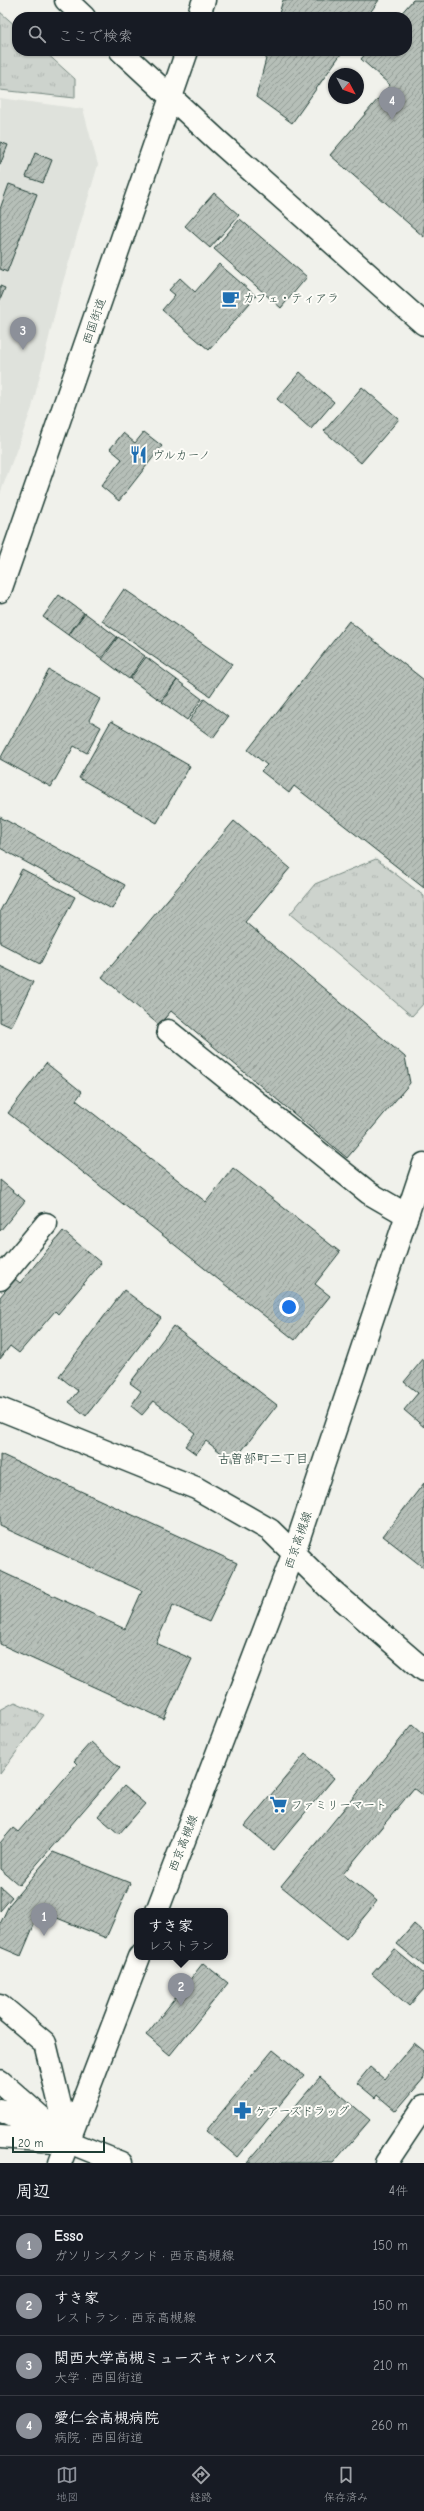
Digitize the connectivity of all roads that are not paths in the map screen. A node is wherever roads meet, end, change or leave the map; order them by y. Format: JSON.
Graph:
{"nodes":[{"id":1,"x":66,"y":0,"type":"edge"},
{"id":2,"x":204,"y":0,"type":"edge"},
{"id":3,"x":79,"y":12,"type":"edge"},
{"id":4,"x":200,"y":12,"type":"edge"},
{"id":5,"x":126,"y":56,"type":"edge"},
{"id":6,"x":185,"y":56,"type":"edge"},
{"id":7,"x":171,"y":97,"type":"junction"},
{"id":8,"x":424,"y":324,"type":"edge"},
{"id":9,"x":0,"y":591,"type":"edge"},
{"id":10,"x":168,"y":1031,"type":"dead end"},
{"id":11,"x":424,"y":1164,"type":"edge"},
{"id":12,"x":407,"y":1215,"type":"junction"},
{"id":13,"x":46,"y":1224,"type":"dead end"},
{"id":14,"x":2,"y":1272,"type":"edge"},
{"id":15,"x":0,"y":1409,"type":"edge"},
{"id":16,"x":293,"y":1555,"type":"junction"},
{"id":17,"x":424,"y":1670,"type":"edge"},
{"id":18,"x":158,"y":1908,"type":"edge"},
{"id":19,"x":138,"y":1960,"type":"edge"},
{"id":20,"x":0,"y":2005,"type":"edge"},
{"id":21,"x":0,"y":2081,"type":"edge"},
{"id":22,"x":424,"y":2106,"type":"edge"},
{"id":23,"x":0,"y":2110,"type":"edge"},
{"id":24,"x":0,"y":2137,"type":"edge"},
{"id":25,"x":69,"y":2142,"type":"junction"},
{"id":26,"x":60,"y":2163,"type":"edge"},
{"id":27,"x":121,"y":2163,"type":"edge"},
{"id":28,"x":386,"y":2163,"type":"edge"}],
"edges":[{"from":1,"to":3,"type":"street"},
{"from":2,"to":4,"type":"street"},
{"from":5,"to":7,"type":"street"},
{"from":6,"to":7,"type":"street","name":"西国街道"},
{"from":7,"to":8,"type":"street"},
{"from":7,"to":9,"type":"street","name":"西国街道"},
{"from":10,"to":12,"type":"street"},
{"from":11,"to":12,"type":"street","name":"西京高槻線"},
{"from":12,"to":16,"type":"street","name":"西京高槻線"},
{"from":13,"to":14,"type":"street"},
{"from":15,"to":16,"type":"street"},
{"from":16,"to":17,"type":"street"},
{"from":16,"to":18,"type":"street","name":"西京高槻線"},
{"from":19,"to":25,"type":"street"},
{"from":20,"to":25,"type":"street"},
{"from":21,"to":25,"type":"street"},
{"from":22,"to":28,"type":"street"},
{"from":23,"to":25,"type":"street"},
{"from":24,"to":25,"type":"street"},
{"from":25,"to":26,"type":"street"},
{"from":25,"to":27,"type":"street"}]}
